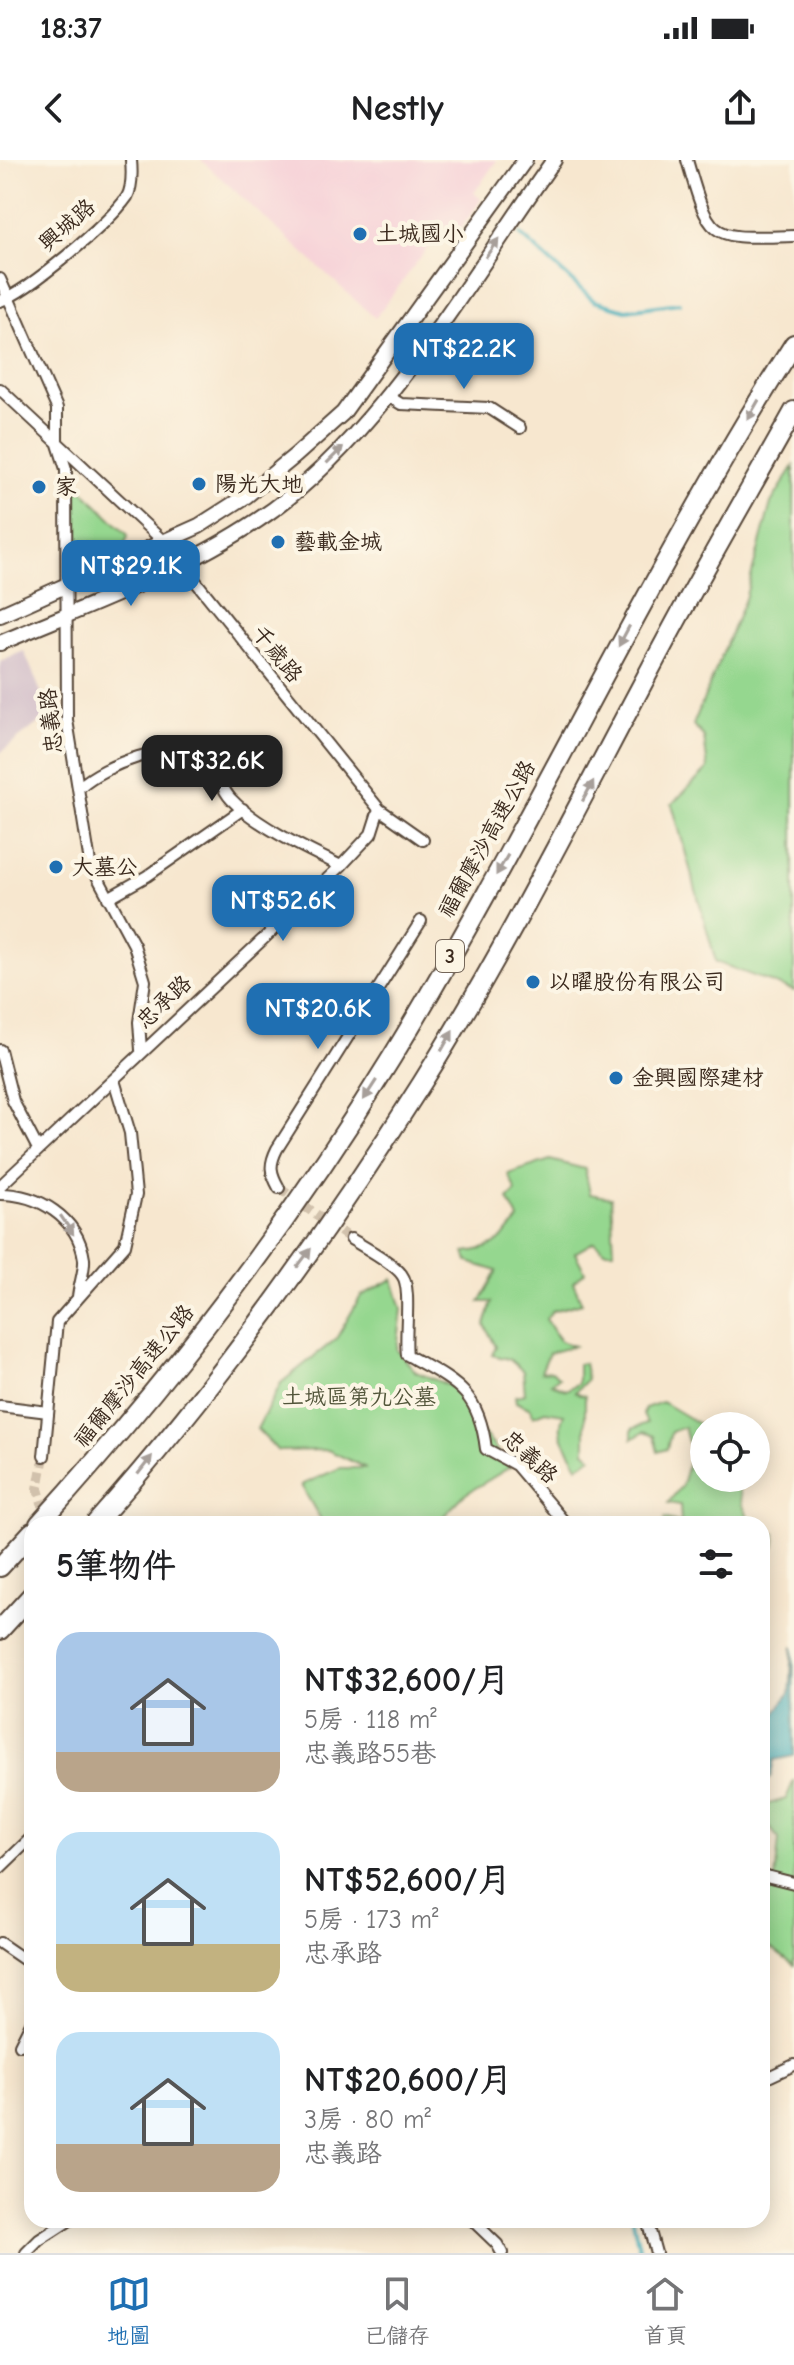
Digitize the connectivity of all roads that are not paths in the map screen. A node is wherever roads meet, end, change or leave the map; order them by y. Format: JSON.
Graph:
{"nodes":[{"id":1,"x":131,"y":160,"type":"edge"},
{"id":2,"x":525,"y":160,"type":"edge"},
{"id":3,"x":554,"y":160,"type":"edge"},
{"id":4,"x":687,"y":160,"type":"edge"},
{"id":5,"x":794,"y":236,"type":"edge"},
{"id":6,"x":0,"y":279,"type":"edge"},
{"id":7,"x":4,"y":300,"type":"edge"},
{"id":8,"x":794,"y":344,"type":"edge"},
{"id":9,"x":0,"y":389,"type":"edge"},
{"id":10,"x":386,"y":395,"type":"junction"},
{"id":11,"x":794,"y":411,"type":"edge"},
{"id":12,"x":520,"y":428,"type":"dead end"},
{"id":13,"x":57,"y":441,"type":"junction"},
{"id":14,"x":66,"y":469,"type":"junction"},
{"id":15,"x":92,"y":476,"type":"junction"},
{"id":16,"x":164,"y":542,"type":"junction"},
{"id":17,"x":181,"y":565,"type":"junction"},
{"id":18,"x":68,"y":585,"type":"junction"},
{"id":19,"x":0,"y":615,"type":"edge"},
{"id":20,"x":65,"y":615,"type":"junction"},
{"id":21,"x":0,"y":643,"type":"edge"},
{"id":22,"x":81,"y":786,"type":"junction"},
{"id":23,"x":243,"y":809,"type":"junction"},
{"id":24,"x":379,"y":809,"type":"junction"},
{"id":25,"x":423,"y":840,"type":"dead end"},
{"id":26,"x":341,"y":866,"type":"junction"},
{"id":27,"x":108,"y":898,"type":"junction"},
{"id":28,"x":421,"y":921,"type":"dead end"},
{"id":29,"x":0,"y":1050,"type":"edge"},
{"id":30,"x":141,"y":1050,"type":"junction"},
{"id":31,"x":114,"y":1080,"type":"junction"},
{"id":32,"x":38,"y":1149,"type":"junction"},
{"id":33,"x":0,"y":1186,"type":"edge"},
{"id":34,"x":279,"y":1188,"type":"dead end"},
{"id":35,"x":0,"y":1194,"type":"edge"},
{"id":36,"x":351,"y":1239,"type":"tunnel mouth"},
{"id":37,"x":78,"y":1298,"type":"junction"},
{"id":38,"x":0,"y":1406,"type":"edge"},
{"id":39,"x":48,"y":1412,"type":"junction"},
{"id":40,"x":44,"y":1456,"type":"tunnel mouth"},
{"id":41,"x":46,"y":1516,"type":"edge"},
{"id":42,"x":101,"y":1516,"type":"edge"},
{"id":43,"x":559,"y":1516,"type":"edge"},
{"id":44,"x":24,"y":1541,"type":"edge"},
{"id":45,"x":0,"y":1567,"type":"edge"},
{"id":46,"x":24,"y":1604,"type":"edge"},
{"id":47,"x":0,"y":1630,"type":"edge"},
{"id":48,"x":24,"y":1845,"type":"edge"},
{"id":49,"x":0,"y":1868,"type":"edge"},
{"id":50,"x":770,"y":1877,"type":"edge"},
{"id":51,"x":794,"y":1883,"type":"edge"},
{"id":52,"x":0,"y":1943,"type":"edge"},
{"id":53,"x":24,"y":1960,"type":"edge"},
{"id":54,"x":24,"y":2037,"type":"edge"},
{"id":55,"x":20,"y":2045,"type":"dead end"},
{"id":56,"x":794,"y":2065,"type":"edge"},
{"id":57,"x":770,"y":2076,"type":"edge"},
{"id":58,"x":58,"y":2228,"type":"edge"},
{"id":59,"x":480,"y":2228,"type":"edge"},
{"id":60,"x":649,"y":2228,"type":"edge"},
{"id":61,"x":26,"y":2253,"type":"edge"},
{"id":62,"x":502,"y":2253,"type":"edge"},
{"id":63,"x":656,"y":2253,"type":"edge"}],
"edges":[{"from":1,"to":7,"type":"street","name":"興城路"},
{"from":2,"to":16,"type":"main road"},
{"from":10,"to":3,"type":"main road","one_way":true},
{"from":4,"to":5,"type":"street"},
{"from":6,"to":7,"type":"street","name":"忠義路"},
{"from":7,"to":13,"type":"street","name":"忠義路"},
{"from":8,"to":41,"type":"highway","name":"福爾摩沙高速公路","number":"3","one_way":true},
{"from":9,"to":13,"type":"street","name":"千歲路"},
{"from":10,"to":12,"type":"street"},
{"from":17,"to":10,"type":"main road","one_way":true},
{"from":42,"to":11,"type":"highway","number":"3","one_way":true},
{"from":13,"to":14,"type":"street","name":"忠義路"},
{"from":13,"to":15,"type":"street","name":"千歲路"},
{"from":14,"to":15,"type":"street"},
{"from":14,"to":18,"type":"street","name":"忠義路"},
{"from":15,"to":16,"type":"street","name":"千歲路"},
{"from":16,"to":17,"type":"street","name":"千歲路"},
{"from":16,"to":18,"type":"main road"},
{"from":17,"to":20,"type":"main road"},
{"from":17,"to":24,"type":"street","name":"千歲路"},
{"from":18,"to":19,"type":"main road"},
{"from":18,"to":20,"type":"street","name":"忠義路"},
{"from":20,"to":21,"type":"main road"},
{"from":20,"to":22,"type":"street","name":"忠義路"},
{"from":22,"to":23,"type":"street"},
{"from":22,"to":27,"type":"street","name":"忠義路"},
{"from":23,"to":26,"type":"street"},
{"from":23,"to":27,"type":"street"},
{"from":24,"to":25,"type":"street","name":"千歲路"},
{"from":24,"to":26,"type":"street","name":"忠承路"},
{"from":26,"to":30,"type":"street","name":"忠承路"},
{"from":27,"to":30,"type":"street","name":"忠義路"},
{"from":28,"to":34,"type":"street"},
{"from":29,"to":32,"type":"street"},
{"from":30,"to":31,"type":"street","name":"忠承路"},
{"from":31,"to":32,"type":"street","name":"忠承路"},
{"from":31,"to":37,"type":"street"},
{"from":32,"to":33,"type":"street","name":"忠承路"},
{"from":35,"to":37,"type":"street","one_way":true},
{"from":36,"to":43,"type":"street","name":"忠義路"},
{"from":37,"to":39,"type":"street"},
{"from":38,"to":39,"type":"street"},
{"from":39,"to":40,"type":"street"},
{"from":44,"to":45,"type":"highway"},
{"from":46,"to":47,"type":"highway"},
{"from":48,"to":49,"type":"street"},
{"from":50,"to":51,"type":"street"},
{"from":52,"to":53,"type":"street"},
{"from":54,"to":55,"type":"street"},
{"from":56,"to":57,"type":"street"},
{"from":58,"to":61,"type":"street"},
{"from":59,"to":62,"type":"street"},
{"from":60,"to":63,"type":"street"}]}
